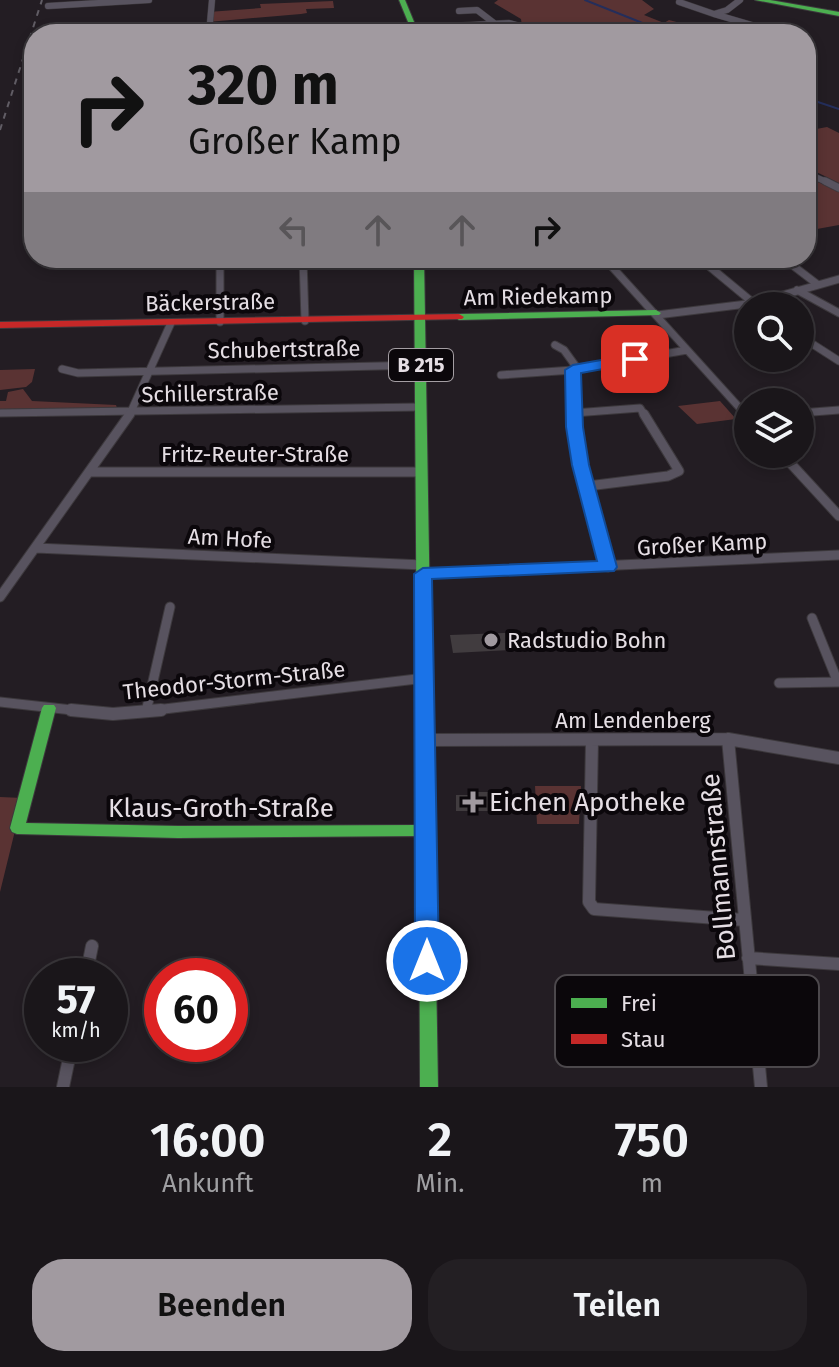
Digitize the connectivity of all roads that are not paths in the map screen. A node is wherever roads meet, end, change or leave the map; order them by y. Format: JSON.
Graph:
{"nodes":[{"id":1,"x":149,"y":0,"type":"edge"},
{"id":2,"x":212,"y":0,"type":"edge"},
{"id":3,"x":402,"y":0,"type":"edge"},
{"id":4,"x":740,"y":0,"type":"edge"},
{"id":5,"x":758,"y":0,"type":"edge"},
{"id":6,"x":679,"y":2,"type":"dead end"},
{"id":7,"x":48,"y":6,"type":"dead end"},
{"id":8,"x":459,"y":11,"type":"dead end"},
{"id":9,"x":714,"y":14,"type":"junction"},
{"id":10,"x":839,"y":14,"type":"edge"},
{"id":11,"x":740,"y":21,"type":"junction"},
{"id":12,"x":494,"y":23,"type":"junction"},
{"id":13,"x":209,"y":24,"type":"edge"},
{"id":14,"x":412,"y":24,"type":"edge"},
{"id":15,"x":484,"y":24,"type":"edge"},
{"id":16,"x":510,"y":24,"type":"edge"},
{"id":17,"x":736,"y":24,"type":"edge"},
{"id":18,"x":750,"y":24,"type":"edge"},
{"id":19,"x":816,"y":178,"type":"edge"},
{"id":20,"x":839,"y":188,"type":"edge"},
{"id":21,"x":220,"y":268,"type":"edge"},
{"id":22,"x":303,"y":268,"type":"edge"},
{"id":23,"x":419,"y":268,"type":"edge"},
{"id":24,"x":613,"y":268,"type":"edge"},
{"id":25,"x":711,"y":268,"type":"edge"},
{"id":26,"x":796,"y":268,"type":"edge"},
{"id":27,"x":839,"y":279,"type":"edge"},
{"id":28,"x":817,"y":284,"type":"junction"},
{"id":29,"x":797,"y":290,"type":"junction"},
{"id":30,"x":740,"y":292,"type":"edge"},
{"id":31,"x":792,"y":292,"type":"edge"},
{"id":32,"x":734,"y":307,"type":"edge"},
{"id":33,"x":839,"y":313,"type":"edge"},
{"id":34,"x":657,"y":314,"type":"junction"},
{"id":35,"x":420,"y":318,"type":"junction"},
{"id":36,"x":305,"y":321,"type":"junction"},
{"id":37,"x":220,"y":322,"type":"junction"},
{"id":38,"x":171,"y":323,"type":"junction"},
{"id":39,"x":0,"y":325,"type":"edge"},
{"id":40,"x":555,"y":345,"type":"dead end"},
{"id":41,"x":814,"y":345,"type":"edge"},
{"id":42,"x":687,"y":350,"type":"junction"},
{"id":43,"x":839,"y":361,"type":"edge"},
{"id":44,"x":421,"y":365,"type":"junction"},
{"id":45,"x":62,"y":369,"type":"dead end"},
{"id":46,"x":575,"y":369,"type":"junction"},
{"id":47,"x":148,"y":370,"type":"junction"},
{"id":48,"x":501,"y":375,"type":"dead end"},
{"id":49,"x":734,"y":402,"type":"edge"},
{"id":50,"x":421,"y":407,"type":"junction"},
{"id":51,"x":839,"y":410,"type":"edge"},
{"id":52,"x":814,"y":412,"type":"edge"},
{"id":53,"x":0,"y":413,"type":"edge"},
{"id":54,"x":133,"y":413,"type":"junction"},
{"id":55,"x":574,"y":413,"type":"junction"},
{"id":56,"x":795,"y":468,"type":"edge"},
{"id":57,"x":89,"y":472,"type":"junction"},
{"id":58,"x":422,"y":472,"type":"junction"},
{"id":59,"x":588,"y":486,"type":"junction"},
{"id":60,"x":839,"y":516,"type":"edge"},
{"id":61,"x":36,"y":548,"type":"junction"},
{"id":62,"x":839,"y":555,"type":"edge"},
{"id":63,"x":608,"y":567,"type":"junction"},
{"id":64,"x":423,"y":570,"type":"junction"},
{"id":65,"x":0,"y":597,"type":"edge"},
{"id":66,"x":170,"y":607,"type":"dead end"},
{"id":67,"x":812,"y":618,"type":"dead end"},
{"id":68,"x":425,"y":678,"type":"junction"},
{"id":69,"x":779,"y":683,"type":"dead end"},
{"id":70,"x":838,"y":683,"type":"edge"},
{"id":71,"x":0,"y":702,"type":"edge"},
{"id":72,"x":49,"y":708,"type":"junction"},
{"id":73,"x":146,"y":712,"type":"junction"},
{"id":74,"x":728,"y":739,"type":"junction"},
{"id":75,"x":425,"y":740,"type":"junction"},
{"id":76,"x":592,"y":740,"type":"junction"},
{"id":77,"x":839,"y":758,"type":"edge"},
{"id":78,"x":425,"y":830,"type":"junction"},
{"id":79,"x":744,"y":920,"type":"junction"},
{"id":80,"x":92,"y":946,"type":"dead end"},
{"id":81,"x":90,"y":958,"type":"edge"},
{"id":82,"x":748,"y":958,"type":"junction"},
{"id":83,"x":839,"y":964,"type":"edge"},
{"id":84,"x":750,"y":975,"type":"edge"},
{"id":85,"x":68,"y":1062,"type":"edge"},
{"id":86,"x":759,"y":1067,"type":"edge"},
{"id":87,"x":63,"y":1087,"type":"edge"},
{"id":88,"x":429,"y":1087,"type":"edge"},
{"id":89,"x":761,"y":1087,"type":"edge"}],
"edges":[{"from":1,"to":7,"type":"street"},
{"from":2,"to":13,"type":"street"},
{"from":3,"to":14,"type":"street"},
{"from":4,"to":9,"type":"street"},
{"from":5,"to":10,"type":"street"},
{"from":6,"to":9,"type":"street"},
{"from":8,"to":12,"type":"street"},
{"from":9,"to":11,"type":"street"},
{"from":11,"to":17,"type":"street"},
{"from":11,"to":18,"type":"street"},
{"from":12,"to":15,"type":"street"},
{"from":12,"to":16,"type":"street"},
{"from":19,"to":20,"type":"street"},
{"from":21,"to":37,"type":"street"},
{"from":22,"to":36,"type":"street"},
{"from":23,"to":35,"type":"street","number":"B 215"},
{"from":24,"to":34,"type":"street"},
{"from":25,"to":30,"type":"street"},
{"from":26,"to":28,"type":"street"},
{"from":27,"to":28,"type":"street","name":"Am Riedekamp"},
{"from":28,"to":29,"type":"street","name":"Am Riedekamp"},
{"from":29,"to":31,"type":"street","name":"Am Riedekamp"},
{"from":29,"to":33,"type":"street"},
{"from":32,"to":34,"type":"street","name":"Am Riedekamp"},
{"from":34,"to":35,"type":"street","name":"Am Riedekamp"},
{"from":34,"to":42,"type":"street"},
{"from":35,"to":36,"type":"street","name":"Bäckerstraße"},
{"from":35,"to":44,"type":"street","number":"B 215"},
{"from":36,"to":37,"type":"street","name":"Bäckerstraße"},
{"from":37,"to":38,"type":"street","name":"Bäckerstraße"},
{"from":38,"to":39,"type":"street","name":"Bäckerstraße"},
{"from":38,"to":47,"type":"street"},
{"from":40,"to":46,"type":"street"},
{"from":41,"to":43,"type":"street"},
{"from":42,"to":46,"type":"street"},
{"from":42,"to":49,"type":"street"},
{"from":44,"to":47,"type":"street","name":"Schubertstraße"},
{"from":44,"to":50,"type":"street","number":"B 215"},
{"from":45,"to":47,"type":"street","name":"Schubertstraße"},
{"from":46,"to":48,"type":"street"},
{"from":46,"to":55,"type":"street"},
{"from":47,"to":54,"type":"street"},
{"from":50,"to":54,"type":"street","name":"Schillerstraße"},
{"from":50,"to":58,"type":"street","number":"B 215"},
{"from":51,"to":52,"type":"street"},
{"from":53,"to":54,"type":"street","name":"Schillerstraße"},
{"from":54,"to":57,"type":"street"},
{"from":55,"to":59,"type":"street"},
{"from":55,"to":59,"type":"street"},
{"from":56,"to":60,"type":"street"},
{"from":57,"to":58,"type":"street","name":"Fritz-Reuter-Straße"},
{"from":57,"to":61,"type":"street"},
{"from":58,"to":64,"type":"street","number":"B 215"},
{"from":59,"to":63,"type":"street"},
{"from":61,"to":64,"type":"street","name":"Am Hofe"},
{"from":61,"to":65,"type":"street"},
{"from":62,"to":63,"type":"street","name":"Großer Kamp"},
{"from":63,"to":64,"type":"street","name":"Großer Kamp"},
{"from":64,"to":68,"type":"street","number":"B 215"},
{"from":66,"to":73,"type":"street"},
{"from":67,"to":70,"type":"street"},
{"from":68,"to":73,"type":"street","name":"Theodor-Storm-Straße"},
{"from":68,"to":75,"type":"street","number":"B 215"},
{"from":69,"to":70,"type":"street"},
{"from":71,"to":72,"type":"street","name":"Theodor-Storm-Straße"},
{"from":72,"to":73,"type":"street","name":"Theodor-Storm-Straße"},
{"from":72,"to":78,"type":"street","name":"Klaus-Groth-Straße"},
{"from":74,"to":76,"type":"street","name":"Am Lendenberg"},
{"from":74,"to":77,"type":"street","name":"Am Lendenberg"},
{"from":74,"to":79,"type":"street","name":"Bollmannstraße"},
{"from":75,"to":76,"type":"street","name":"Am Lendenberg"},
{"from":75,"to":78,"type":"street","number":"B 215"},
{"from":76,"to":79,"type":"street"},
{"from":78,"to":88,"type":"street","number":"B 215"},
{"from":79,"to":82,"type":"street","name":"Bollmannstraße"},
{"from":80,"to":81,"type":"street"},
{"from":82,"to":83,"type":"street"},
{"from":82,"to":84,"type":"street","name":"Bollmannstraße"},
{"from":85,"to":87,"type":"street"},
{"from":86,"to":89,"type":"street","name":"Bollmannstraße"}]}
